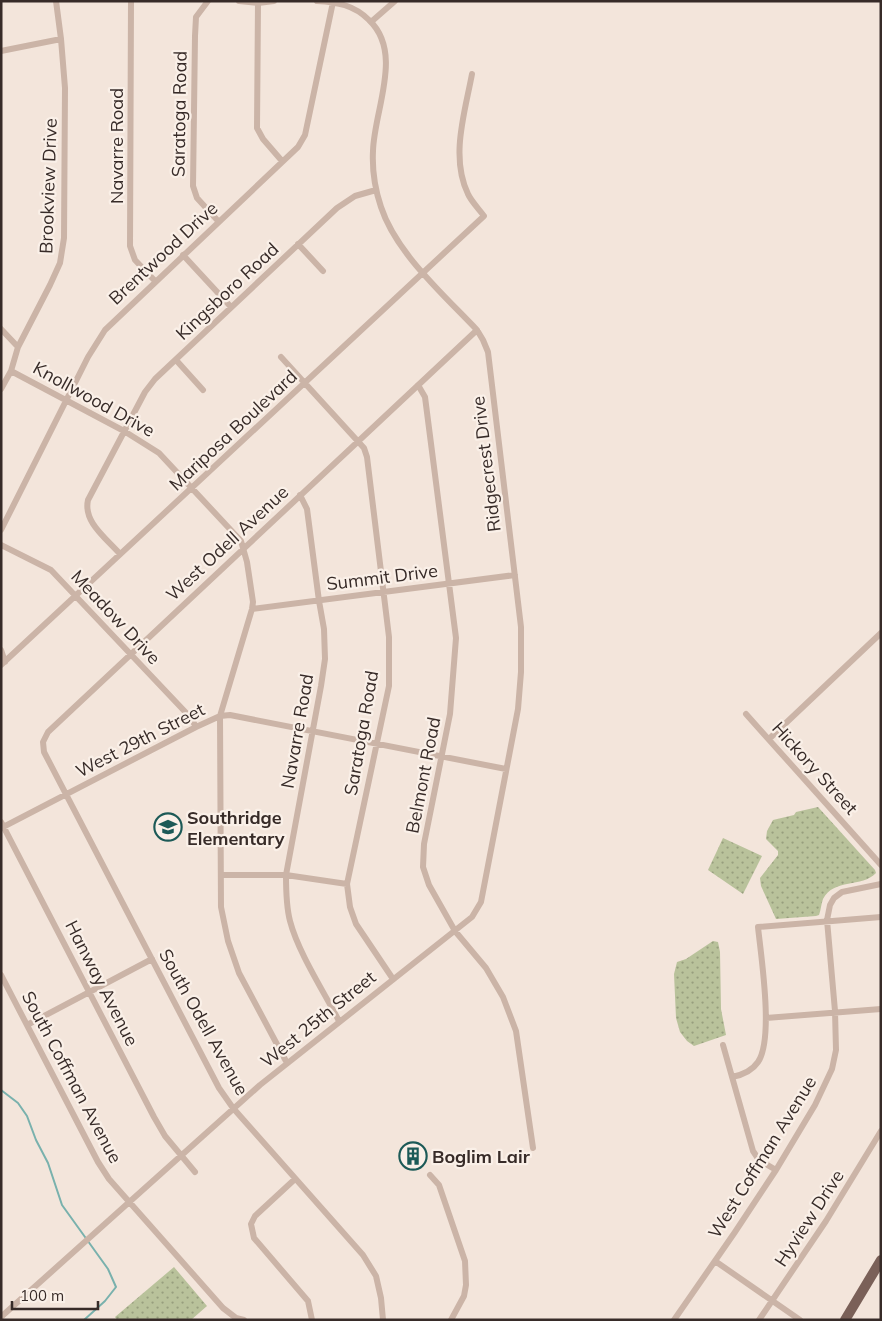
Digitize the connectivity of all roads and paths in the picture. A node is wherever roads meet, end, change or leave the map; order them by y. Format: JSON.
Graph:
{"nodes":[{"id":1,"x":56,"y":1,"type":"edge"},
{"id":2,"x":131,"y":1,"type":"edge"},
{"id":3,"x":208,"y":1,"type":"edge"},
{"id":4,"x":239,"y":1,"type":"edge"},
{"id":5,"x":274,"y":1,"type":"edge"},
{"id":6,"x":317,"y":1,"type":"edge"},
{"id":7,"x":395,"y":1,"type":"edge"},
{"id":8,"x":333,"y":2,"type":"edge"},
{"id":9,"x":258,"y":3,"type":"junction"},
{"id":10,"x":371,"y":22,"type":"junction"},
{"id":11,"x":62,"y":39,"type":"junction"},
{"id":12,"x":1,"y":50,"type":"edge"},
{"id":13,"x":472,"y":74,"type":"dead end"},
{"id":14,"x":282,"y":161,"type":"junction"},
{"id":15,"x":376,"y":190,"type":"junction"},
{"id":16,"x":219,"y":222,"type":"junction"},
{"id":17,"x":298,"y":244,"type":"junction"},
{"id":18,"x":183,"y":255,"type":"junction"},
{"id":19,"x":323,"y":271,"type":"dead end"},
{"id":20,"x":424,"y":273,"type":"junction"},
{"id":21,"x":155,"y":281,"type":"junction"},
{"id":22,"x":231,"y":307,"type":"junction"},
{"id":23,"x":1,"y":329,"type":"edge"},
{"id":24,"x":477,"y":330,"type":"junction"},
{"id":25,"x":18,"y":347,"type":"junction"},
{"id":26,"x":281,"y":357,"type":"dead end"},
{"id":27,"x":176,"y":360,"type":"junction"},
{"id":28,"x":11,"y":371,"type":"junction"},
{"id":29,"x":305,"y":384,"type":"junction"},
{"id":30,"x":418,"y":385,"type":"junction"},
{"id":31,"x":1,"y":388,"type":"edge"},
{"id":32,"x":203,"y":390,"type":"dead end"},
{"id":33,"x":66,"y":401,"type":"junction"},
{"id":34,"x":124,"y":431,"type":"junction"},
{"id":35,"x":357,"y":441,"type":"junction"},
{"id":36,"x":191,"y":488,"type":"junction"},
{"id":37,"x":300,"y":495,"type":"junction"},
{"id":38,"x":1,"y":530,"type":"edge"},
{"id":39,"x":1,"y":544,"type":"edge"},
{"id":40,"x":244,"y":549,"type":"junction"},
{"id":41,"x":120,"y":554,"type":"junction"},
{"id":42,"x":515,"y":575,"type":"junction"},
{"id":43,"x":449,"y":584,"type":"junction"},
{"id":44,"x":384,"y":592,"type":"junction"},
{"id":45,"x":76,"y":596,"type":"junction"},
{"id":46,"x":318,"y":600,"type":"junction"},
{"id":47,"x":252,"y":609,"type":"junction"},
{"id":48,"x":881,"y":633,"type":"edge"},
{"id":49,"x":1,"y":650,"type":"edge"},
{"id":50,"x":131,"y":654,"type":"junction"},
{"id":51,"x":3,"y":664,"type":"edge"},
{"id":52,"x":746,"y":714,"type":"dead end"},
{"id":53,"x":220,"y":716,"type":"junction"},
{"id":54,"x":196,"y":727,"type":"junction"},
{"id":55,"x":312,"y":730,"type":"junction"},
{"id":56,"x":769,"y":739,"type":"junction"},
{"id":57,"x":377,"y":744,"type":"junction"},
{"id":58,"x":441,"y":756,"type":"junction"},
{"id":59,"x":506,"y":769,"type":"junction"},
{"id":60,"x":67,"y":794,"type":"junction"},
{"id":61,"x":2,"y":826,"type":"edge"},
{"id":62,"x":881,"y":865,"type":"edge"},
{"id":63,"x":221,"y":875,"type":"junction"},
{"id":64,"x":286,"y":875,"type":"junction"},
{"id":65,"x":347,"y":884,"type":"junction"},
{"id":66,"x":881,"y":884,"type":"edge"},
{"id":67,"x":881,"y":917,"type":"edge"},
{"id":68,"x":827,"y":920,"type":"junction"},
{"id":69,"x":455,"y":931,"type":"junction"},
{"id":70,"x":152,"y":960,"type":"junction"},
{"id":71,"x":1,"y":975,"type":"edge"},
{"id":72,"x":393,"y":978,"type":"junction"},
{"id":73,"x":90,"y":992,"type":"junction"},
{"id":74,"x":881,"y":1009,"type":"edge"},
{"id":75,"x":836,"y":1012,"type":"junction"},
{"id":76,"x":766,"y":1018,"type":"junction"},
{"id":77,"x":339,"y":1021,"type":"junction"},
{"id":78,"x":27,"y":1025,"type":"junction"},
{"id":79,"x":723,"y":1046,"type":"dead end"},
{"id":80,"x":286,"y":1063,"type":"junction"},
{"id":81,"x":732,"y":1078,"type":"junction"},
{"id":82,"x":233,"y":1108,"type":"junction"},
{"id":83,"x":881,"y":1131,"type":"edge"},
{"id":84,"x":533,"y":1148,"type":"dead end"},
{"id":85,"x":181,"y":1156,"type":"junction"},
{"id":86,"x":776,"y":1170,"type":"junction"},
{"id":87,"x":195,"y":1172,"type":"dead end"},
{"id":88,"x":430,"y":1175,"type":"dead end"},
{"id":89,"x":295,"y":1179,"type":"junction"},
{"id":90,"x":129,"y":1203,"type":"junction"},
{"id":91,"x":881,"y":1260,"type":"edge"},
{"id":92,"x":715,"y":1261,"type":"junction"},
{"id":93,"x":773,"y":1301,"type":"junction"},
{"id":94,"x":1,"y":1317,"type":"edge"},
{"id":95,"x":244,"y":1320,"type":"edge"},
{"id":96,"x":312,"y":1320,"type":"edge"},
{"id":97,"x":382,"y":1320,"type":"edge"},
{"id":98,"x":451,"y":1320,"type":"edge"},
{"id":99,"x":674,"y":1320,"type":"edge"},
{"id":100,"x":760,"y":1320,"type":"edge"},
{"id":101,"x":800,"y":1320,"type":"edge"},
{"id":102,"x":845,"y":1320,"type":"edge"}],
"edges":[{"from":1,"to":11,"type":"street","name":"Brookview Drive"},
{"from":2,"to":21,"type":"street","name":"Navarre Road"},
{"from":3,"to":16,"type":"street","name":"Saratoga Road"},
{"from":4,"to":9,"type":"street"},
{"from":5,"to":9,"type":"street"},
{"from":6,"to":8,"type":"street","name":"Ridgecrest Drive"},
{"from":7,"to":10,"type":"street"},
{"from":8,"to":10,"type":"street","name":"Ridgecrest Drive"},
{"from":8,"to":14,"type":"street","name":"Brentwood Drive"},
{"from":9,"to":14,"type":"street"},
{"from":10,"to":15,"type":"street","name":"Ridgecrest Drive"},
{"from":11,"to":12,"type":"street"},
{"from":11,"to":25,"type":"street","name":"Brookview Drive"},
{"from":13,"to":20,"type":"street","name":"Mariposa Boulevard"},
{"from":14,"to":16,"type":"street","name":"Brentwood Drive"},
{"from":15,"to":17,"type":"street","name":"Kingsboro Road"},
{"from":15,"to":20,"type":"street","name":"Ridgecrest Drive"},
{"from":16,"to":18,"type":"street","name":"Brentwood Drive"},
{"from":17,"to":19,"type":"street","name":"Kingsboro Road"},
{"from":17,"to":22,"type":"street","name":"Kingsboro Road"},
{"from":18,"to":21,"type":"street","name":"Brentwood Drive"},
{"from":18,"to":22,"type":"street"},
{"from":20,"to":24,"type":"street","name":"Ridgecrest Drive"},
{"from":20,"to":29,"type":"street","name":"Mariposa Boulevard"},
{"from":21,"to":33,"type":"street","name":"Brentwood Drive"},
{"from":22,"to":27,"type":"street","name":"Kingsboro Road"},
{"from":23,"to":25,"type":"street"},
{"from":24,"to":30,"type":"street","name":"West Odell Avenue"},
{"from":24,"to":42,"type":"street","name":"Ridgecrest Drive"},
{"from":25,"to":28,"type":"street","name":"Brookview Drive"},
{"from":26,"to":29,"type":"street","name":"Saratoga Road"},
{"from":27,"to":32,"type":"street","name":"Kingsboro Road"},
{"from":27,"to":34,"type":"street","name":"Kingsboro Road"},
{"from":28,"to":31,"type":"street","name":"Brookview Drive"},
{"from":28,"to":33,"type":"street","name":"Knollwood Drive"},
{"from":29,"to":35,"type":"street","name":"Saratoga Road"},
{"from":29,"to":36,"type":"street","name":"Mariposa Boulevard"},
{"from":30,"to":35,"type":"street","name":"West Odell Avenue"},
{"from":30,"to":43,"type":"street","name":"Belmont Road"},
{"from":33,"to":34,"type":"street","name":"Knollwood Drive"},
{"from":33,"to":38,"type":"street","name":"Brentwood Drive"},
{"from":34,"to":36,"type":"street","name":"Knollwood Drive"},
{"from":34,"to":41,"type":"street","name":"Kingsboro Road"},
{"from":35,"to":37,"type":"street","name":"West Odell Avenue"},
{"from":35,"to":44,"type":"street","name":"Saratoga Road"},
{"from":36,"to":40,"type":"street","name":"Knollwood Drive"},
{"from":36,"to":41,"type":"street","name":"Mariposa Boulevard"},
{"from":37,"to":40,"type":"street","name":"West Odell Avenue"},
{"from":37,"to":46,"type":"street","name":"Navarre Road"},
{"from":39,"to":45,"type":"street","name":"Meadow Drive"},
{"from":40,"to":47,"type":"street","name":"Knollwood Drive"},
{"from":40,"to":50,"type":"street","name":"West Odell Avenue"},
{"from":41,"to":45,"type":"street","name":"Mariposa Boulevard"},
{"from":42,"to":43,"type":"street","name":"Summit Drive"},
{"from":42,"to":59,"type":"street","name":"Ridgecrest Drive"},
{"from":43,"to":44,"type":"street","name":"Summit Drive"},
{"from":43,"to":58,"type":"street","name":"Belmont Road"},
{"from":44,"to":46,"type":"street","name":"Summit Drive"},
{"from":44,"to":57,"type":"street","name":"Saratoga Road"},
{"from":45,"to":50,"type":"street","name":"Meadow Drive"},
{"from":45,"to":51,"type":"street","name":"Mariposa Boulevard"},
{"from":46,"to":47,"type":"street","name":"Summit Drive"},
{"from":46,"to":55,"type":"street","name":"Navarre Road"},
{"from":47,"to":53,"type":"street","name":"Knollwood Drive"},
{"from":48,"to":56,"type":"street"},
{"from":49,"to":51,"type":"street"},
{"from":50,"to":54,"type":"street","name":"Meadow Drive"},
{"from":50,"to":60,"type":"street","name":"West Odell Avenue"},
{"from":52,"to":56,"type":"street","name":"Hickory Street"},
{"from":53,"to":54,"type":"street","name":"West 29th Street"},
{"from":53,"to":55,"type":"street","name":"West 29th Street"},
{"from":53,"to":63,"type":"street","name":"Knollwood Drive"},
{"from":54,"to":60,"type":"street","name":"West 29th Street"},
{"from":55,"to":57,"type":"street","name":"West 29th Street"},
{"from":55,"to":64,"type":"street","name":"Navarre Road"},
{"from":56,"to":62,"type":"street","name":"Hickory Street"},
{"from":57,"to":58,"type":"street","name":"West 29th Street"},
{"from":57,"to":65,"type":"street","name":"Saratoga Road"},
{"from":58,"to":59,"type":"street","name":"West 29th Street"},
{"from":58,"to":69,"type":"street","name":"Belmont Road"},
{"from":59,"to":69,"type":"street","name":"Ridgecrest Drive"},
{"from":60,"to":61,"type":"street","name":"West 29th Street"},
{"from":60,"to":70,"type":"street","name":"South Odell Avenue"},
{"from":61,"to":73,"type":"street","name":"Hanway Avenue"},
{"from":63,"to":64,"type":"street"},
{"from":63,"to":80,"type":"street","name":"Knollwood Drive"},
{"from":64,"to":65,"type":"street"},
{"from":64,"to":77,"type":"street","name":"Navarre Road"},
{"from":65,"to":72,"type":"street","name":"Saratoga Road"},
{"from":66,"to":68,"type":"street","name":"West Coffman Avenue"},
{"from":67,"to":68,"type":"street"},
{"from":68,"to":75,"type":"street","name":"West Coffman Avenue"},
{"from":68,"to":76,"type":"street"},
{"from":69,"to":72,"type":"street","name":"West 25th Street"},
{"from":69,"to":84,"type":"street","name":"Belmont Road"},
{"from":70,"to":73,"type":"street"},
{"from":70,"to":82,"type":"street","name":"South Odell Avenue"},
{"from":71,"to":78,"type":"street","name":"South Coffman Avenue"},
{"from":72,"to":77,"type":"street","name":"West 25th Street"},
{"from":73,"to":78,"type":"street"},
{"from":73,"to":85,"type":"street","name":"Hanway Avenue"},
{"from":74,"to":75,"type":"street"},
{"from":75,"to":76,"type":"street"},
{"from":75,"to":86,"type":"street","name":"West Coffman Avenue"},
{"from":76,"to":81,"type":"street"},
{"from":77,"to":80,"type":"street","name":"West 25th Street"},
{"from":78,"to":90,"type":"street","name":"South Coffman Avenue"},
{"from":79,"to":81,"type":"street"},
{"from":80,"to":82,"type":"street","name":"West 25th Street"},
{"from":81,"to":86,"type":"street"},
{"from":82,"to":85,"type":"street","name":"West 25th Street"},
{"from":82,"to":89,"type":"street","name":"South Odell Avenue"},
{"from":83,"to":93,"type":"street","name":"Hyview Drive"},
{"from":85,"to":87,"type":"street"},
{"from":85,"to":90,"type":"street","name":"West 25th Street"},
{"from":86,"to":92,"type":"street","name":"West Coffman Avenue"},
{"from":88,"to":98,"type":"street"},
{"from":89,"to":96,"type":"street"},
{"from":89,"to":97,"type":"street","name":"South Odell Avenue"},
{"from":90,"to":94,"type":"street","name":"West 25th Street"},
{"from":90,"to":95,"type":"street","name":"South Coffman Avenue"},
{"from":91,"to":102,"type":"main road"},
{"from":92,"to":93,"type":"street"},
{"from":92,"to":99,"type":"street","name":"West Coffman Avenue"},
{"from":93,"to":100,"type":"street","name":"Hyview Drive"},
{"from":93,"to":101,"type":"street"}]}
